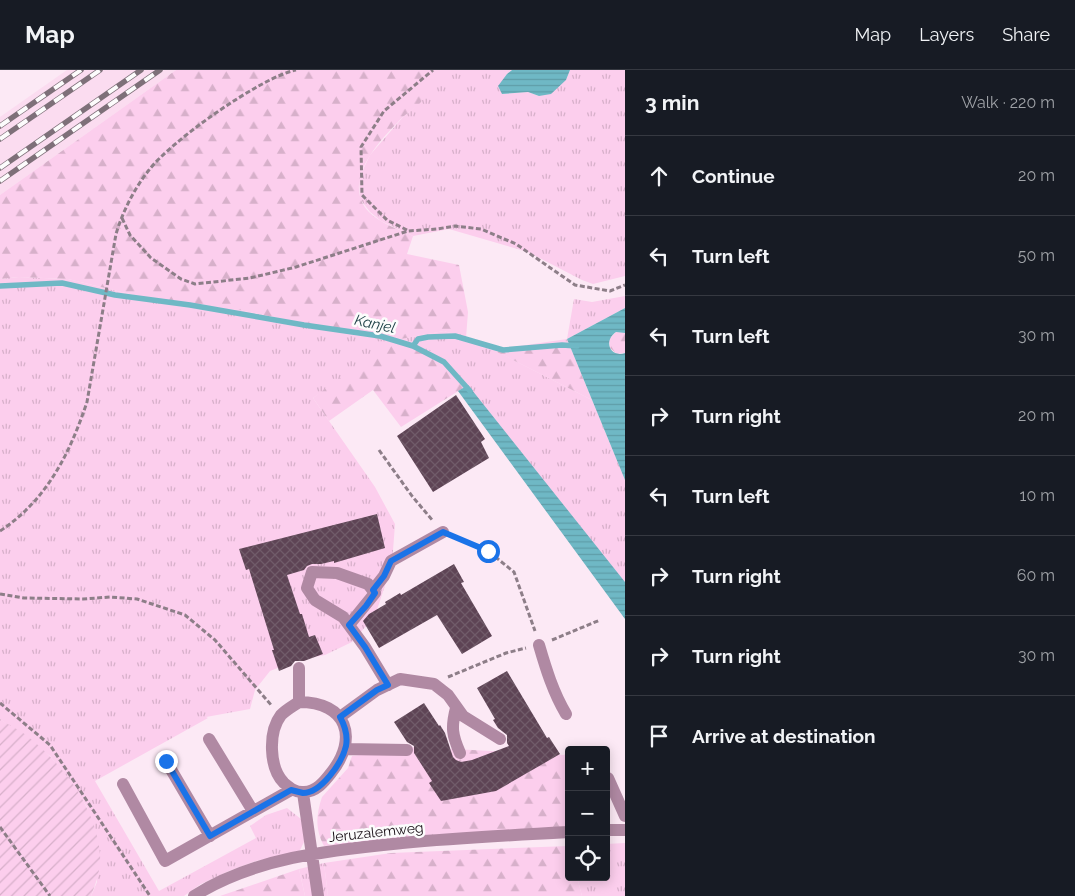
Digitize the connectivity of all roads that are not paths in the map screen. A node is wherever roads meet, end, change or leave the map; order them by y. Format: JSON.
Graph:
{"nodes":[{"id":1,"x":443,"y":532,"type":"road end"},
{"id":2,"x":373,"y":590,"type":"junction"},
{"id":3,"x":349,"y":625,"type":"junction"},
{"id":4,"x":539,"y":645,"type":"road end"},
{"id":5,"x":298,"y":668,"type":"dead end"},
{"id":6,"x":388,"y":685,"type":"junction"},
{"id":7,"x":300,"y":702,"type":"junction"},
{"id":8,"x":456,"y":708,"type":"junction"},
{"id":9,"x":566,"y":714,"type":"dead end"},
{"id":10,"x":340,"y":717,"type":"junction"},
{"id":11,"x":208,"y":739,"type":"dead end"},
{"id":12,"x":500,"y":739,"type":"dead end"},
{"id":13,"x":345,"y":749,"type":"junction"},
{"id":14,"x":408,"y":750,"type":"dead end"},
{"id":15,"x":460,"y":753,"type":"dead end"},
{"id":16,"x":166,"y":761,"type":"dead end"},
{"id":17,"x":610,"y":782,"type":"edge"},
{"id":18,"x":123,"y":784,"type":"dead end"},
{"id":19,"x":297,"y":791,"type":"junction"},
{"id":20,"x":253,"y":811,"type":"junction"},
{"id":21,"x":625,"y":816,"type":"edge"},
{"id":22,"x":610,"y":830,"type":"edge"},
{"id":23,"x":625,"y":830,"type":"edge"},
{"id":24,"x":565,"y":832,"type":"edge"},
{"id":25,"x":210,"y":836,"type":"junction"},
{"id":26,"x":312,"y":855,"type":"junction"},
{"id":27,"x":194,"y":896,"type":"edge"},
{"id":28,"x":318,"y":896,"type":"edge"}],
"edges":[{"from":1,"to":2,"type":"street"},
{"from":2,"to":3,"type":"street"},
{"from":2,"to":3,"type":"street"},
{"from":3,"to":6,"type":"street"},
{"from":4,"to":9,"type":"street"},
{"from":5,"to":7,"type":"street"},
{"from":6,"to":8,"type":"street"},
{"from":6,"to":10,"type":"street"},
{"from":7,"to":10,"type":"street"},
{"from":7,"to":19,"type":"street"},
{"from":8,"to":12,"type":"street"},
{"from":8,"to":15,"type":"street"},
{"from":10,"to":13,"type":"street"},
{"from":11,"to":20,"type":"street"},
{"from":13,"to":14,"type":"street"},
{"from":13,"to":19,"type":"street"},
{"from":16,"to":25,"type":"street"},
{"from":17,"to":21,"type":"street"},
{"from":18,"to":25,"type":"street"},
{"from":19,"to":20,"type":"street"},
{"from":19,"to":26,"type":"street"},
{"from":20,"to":25,"type":"street"},
{"from":22,"to":23,"type":"street"},
{"from":24,"to":26,"type":"street","name":"Jeruzalemweg"},
{"from":26,"to":27,"type":"street","name":"Jeruzalemweg"},
{"from":26,"to":28,"type":"street"}]}
